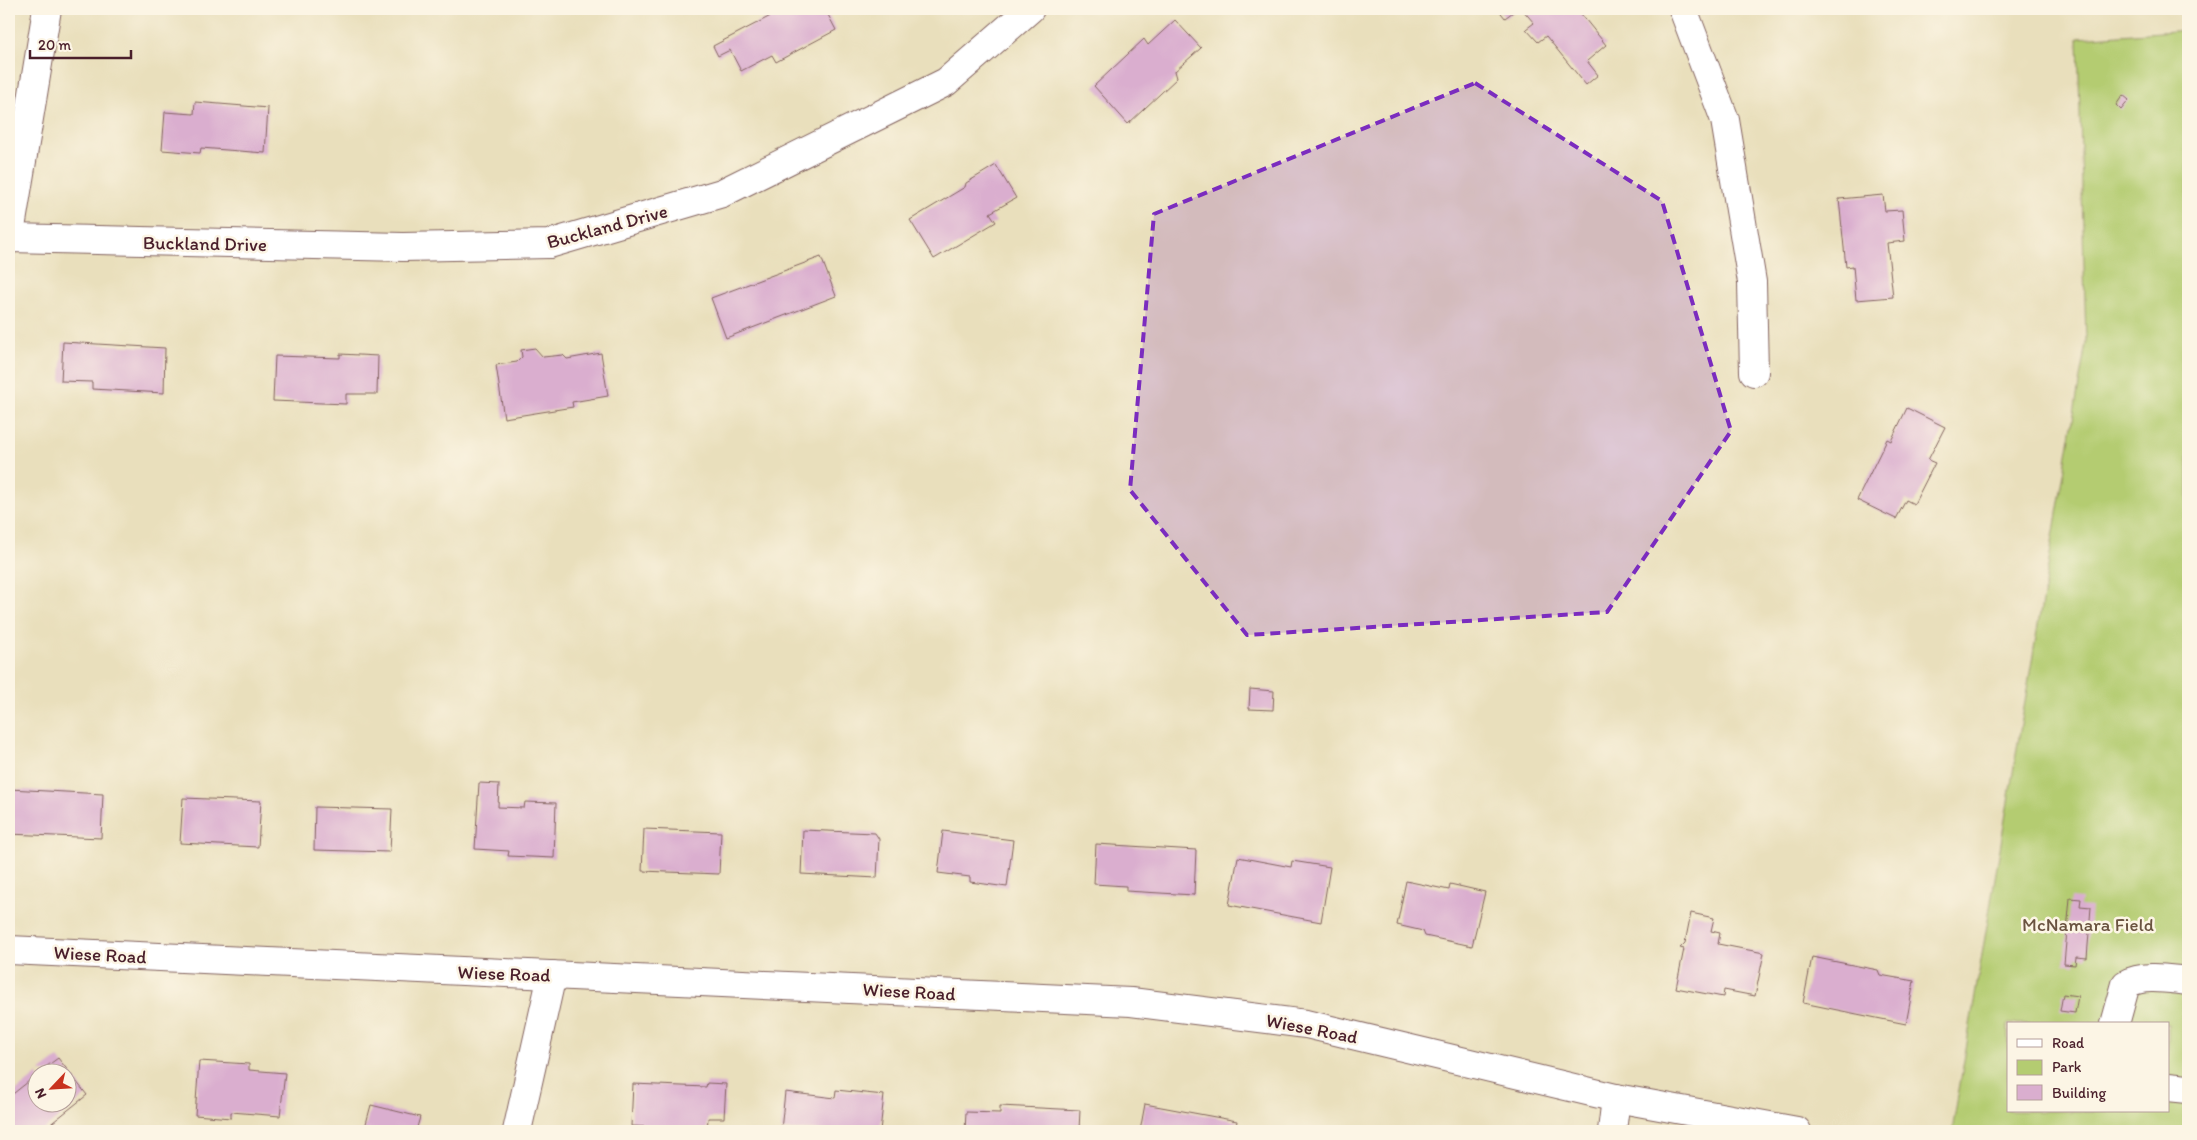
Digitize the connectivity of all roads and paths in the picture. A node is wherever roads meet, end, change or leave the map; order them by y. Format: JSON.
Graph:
{"nodes":[{"id":1,"x":47,"y":9,"type":"edge"},
{"id":2,"x":1030,"y":9,"type":"edge"},
{"id":3,"x":1683,"y":9,"type":"edge"},
{"id":4,"x":9,"y":239,"type":"edge"},
{"id":5,"x":1754,"y":372,"type":"dead end"},
{"id":6,"x":9,"y":950,"type":"edge"},
{"id":7,"x":552,"y":974,"type":"junction"},
{"id":8,"x":2188,"y":981,"type":"edge"},
{"id":9,"x":2116,"y":1022,"type":"edge"},
{"id":10,"x":2170,"y":1087,"type":"edge"},
{"id":11,"x":2188,"y":1089,"type":"edge"},
{"id":12,"x":1616,"y":1098,"type":"junction"},
{"id":13,"x":517,"y":1131,"type":"edge"},
{"id":14,"x":1612,"y":1131,"type":"edge"},
{"id":15,"x":1796,"y":1131,"type":"edge"}],
"edges":[{"from":1,"to":4,"type":"street"},
{"from":2,"to":4,"type":"street","name":"Buckland Drive"},
{"from":3,"to":5,"type":"street"},
{"from":6,"to":7,"type":"street","name":"Wiese Road"},
{"from":7,"to":12,"type":"street","name":"Wiese Road"},
{"from":7,"to":13,"type":"street"},
{"from":8,"to":9,"type":"street"},
{"from":10,"to":11,"type":"street"},
{"from":12,"to":14,"type":"street"},
{"from":12,"to":15,"type":"street","name":"Wiese Road"}]}
